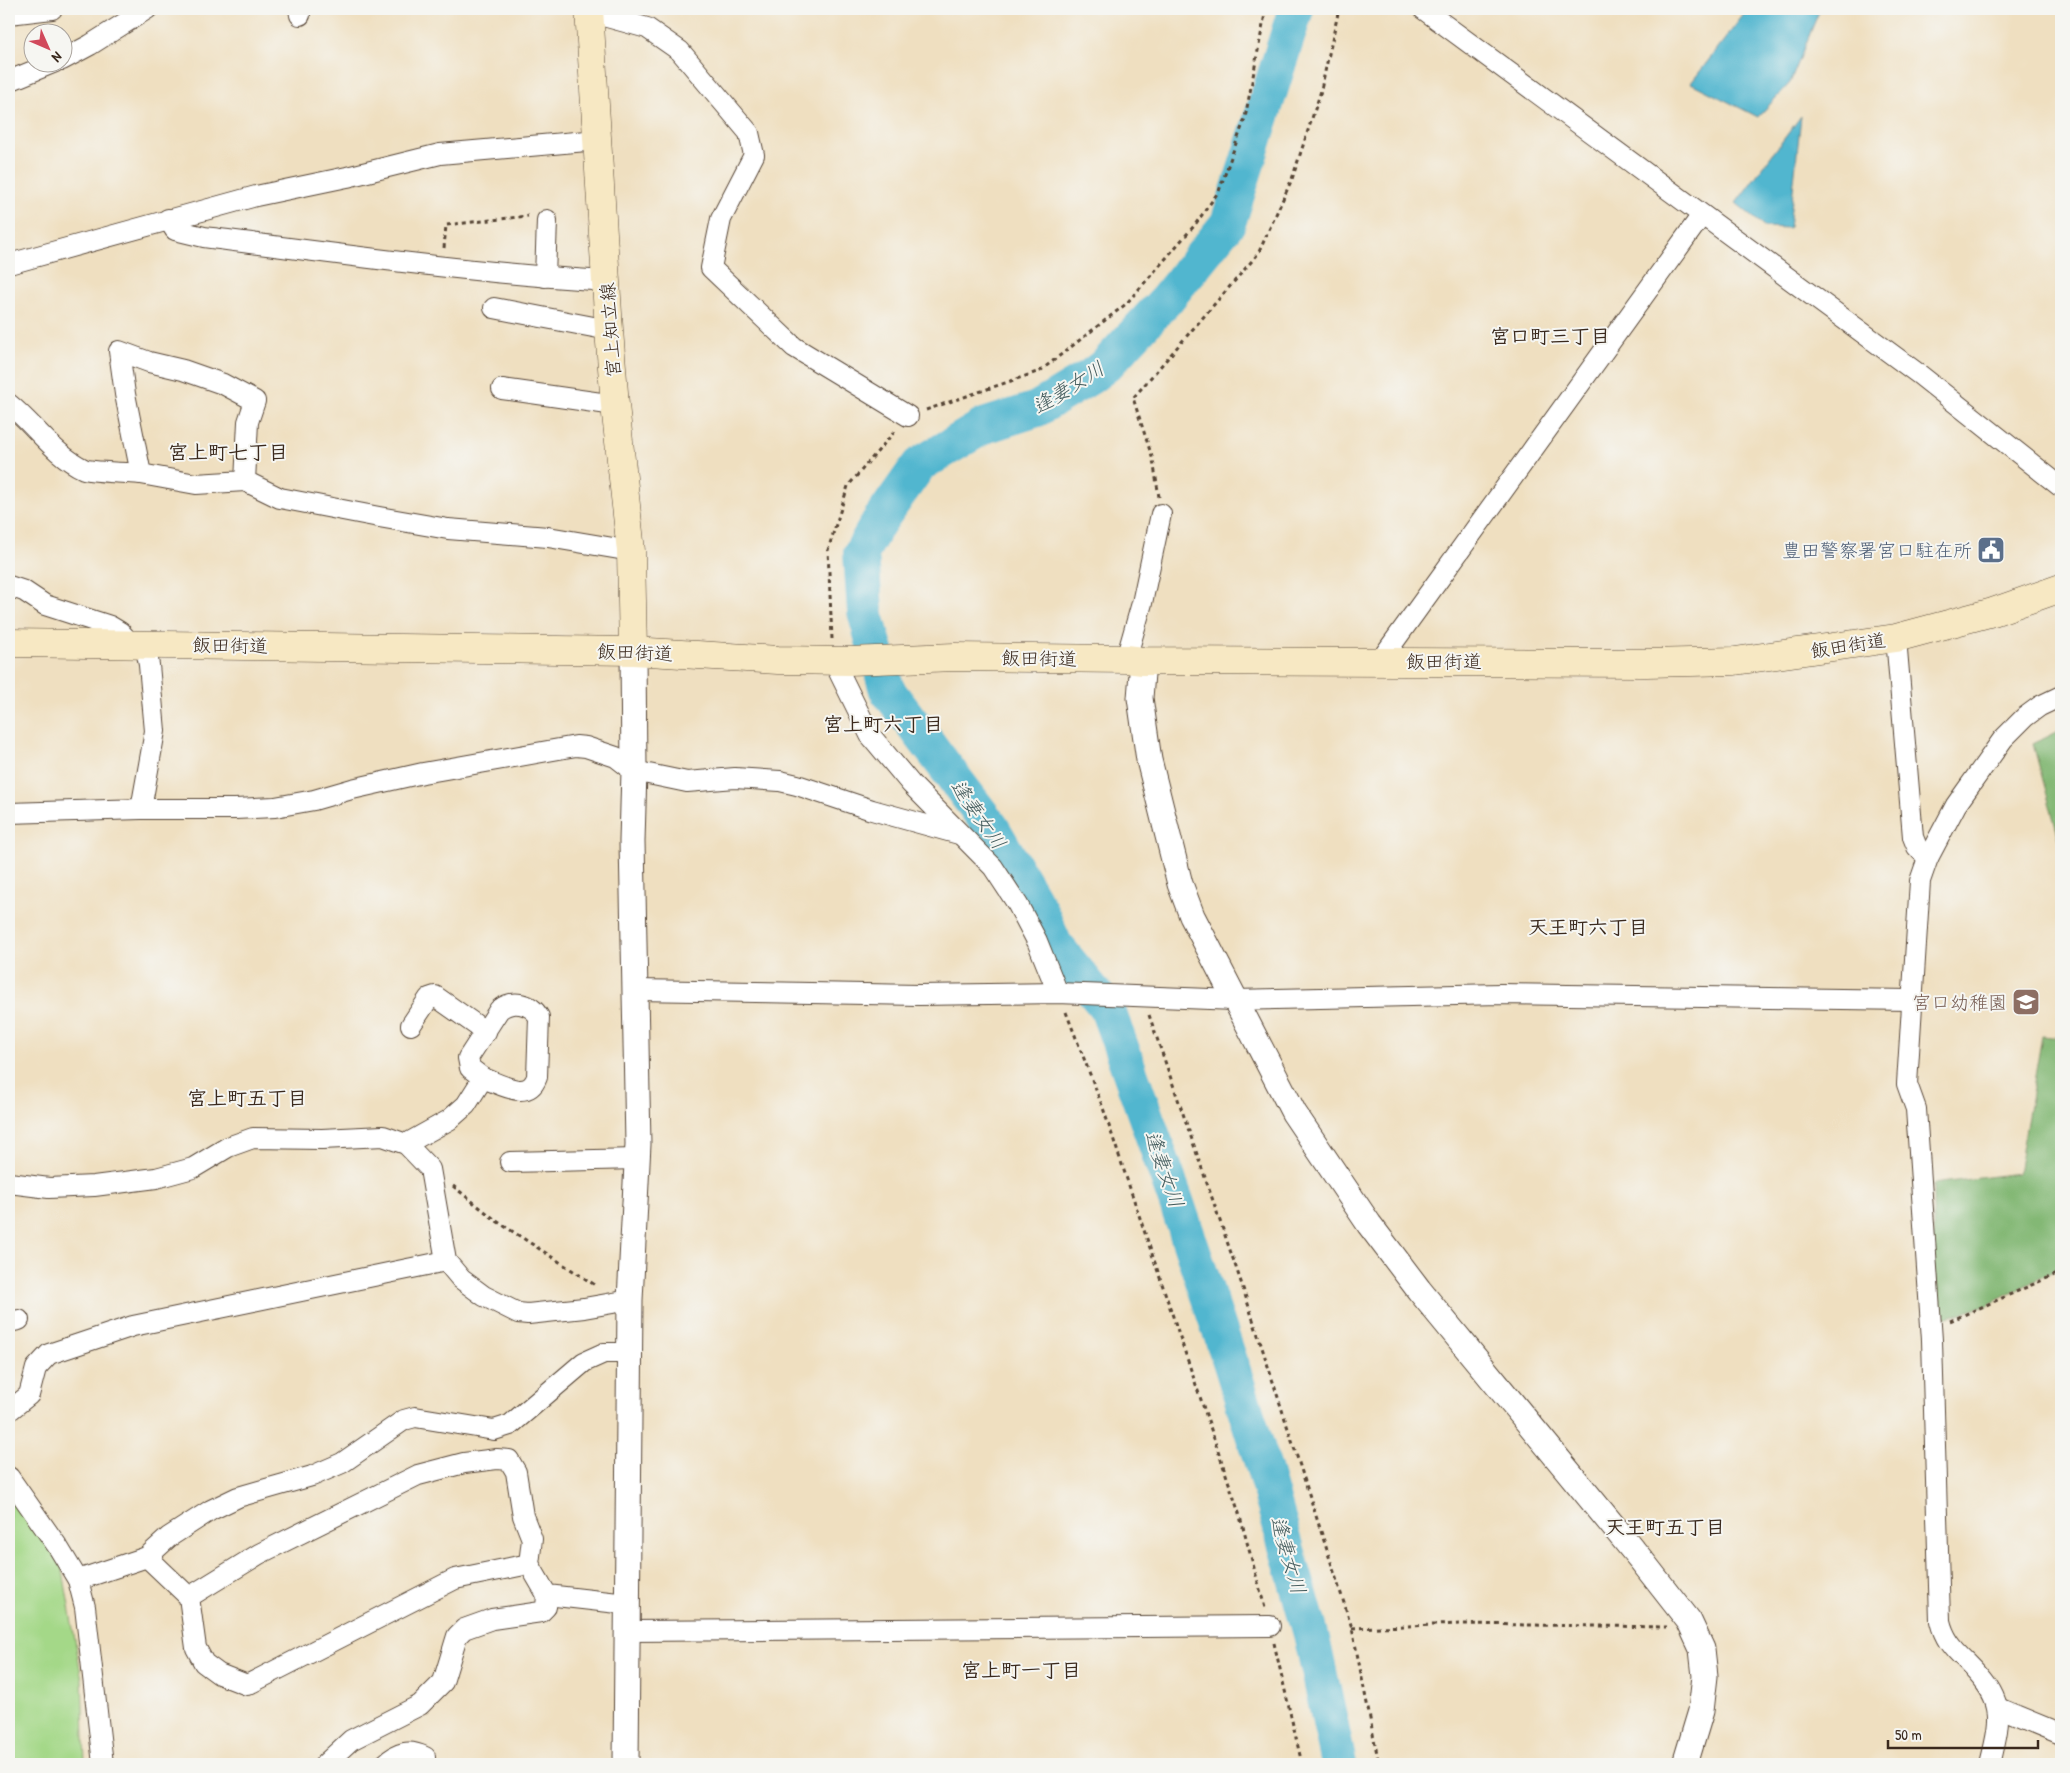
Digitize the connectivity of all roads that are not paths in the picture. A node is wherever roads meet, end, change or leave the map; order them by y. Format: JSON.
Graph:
{"nodes":[{"id":1,"x":52,"y":9,"type":"edge"},
{"id":2,"x":147,"y":9,"type":"edge"},
{"id":3,"x":1423,"y":9,"type":"edge"},
{"id":4,"x":589,"y":10,"type":"edge"},
{"id":5,"x":9,"y":14,"type":"edge"},
{"id":6,"x":72,"y":55,"type":"edge"},
{"id":7,"x":31,"y":72,"type":"edge"},
{"id":8,"x":9,"y":81,"type":"edge"},
{"id":9,"x":598,"y":140,"type":"junction"},
{"id":10,"x":1702,"y":215,"type":"junction"},
{"id":11,"x":541,"y":218,"type":"road end"},
{"id":12,"x":168,"y":219,"type":"junction"},
{"id":13,"x":9,"y":264,"type":"edge"},
{"id":14,"x":545,"y":277,"type":"junction"},
{"id":15,"x":607,"y":281,"type":"junction"},
{"id":16,"x":494,"y":308,"type":"dead end"},
{"id":17,"x":609,"y":330,"type":"junction"},
{"id":18,"x":502,"y":389,"type":"dead end"},
{"id":19,"x":9,"y":404,"type":"edge"},
{"id":20,"x":615,"y":405,"type":"junction"},
{"id":21,"x":908,"y":416,"type":"road end"},
{"id":22,"x":141,"y":474,"type":"junction"},
{"id":23,"x":245,"y":481,"type":"junction"},
{"id":24,"x":2061,"y":487,"type":"edge"},
{"id":25,"x":1161,"y":514,"type":"road end"},
{"id":26,"x":631,"y":551,"type":"junction"},
{"id":27,"x":9,"y":586,"type":"edge"},
{"id":28,"x":2061,"y":588,"type":"edge"},
{"id":29,"x":1896,"y":638,"type":"junction"},
{"id":30,"x":9,"y":643,"type":"edge"},
{"id":31,"x":138,"y":644,"type":"junction"},
{"id":32,"x":634,"y":651,"type":"junction"},
{"id":33,"x":841,"y":660,"type":"junction"},
{"id":34,"x":1135,"y":660,"type":"junction"},
{"id":35,"x":1380,"y":661,"type":"junction"},
{"id":36,"x":2061,"y":696,"type":"edge"},
{"id":37,"x":634,"y":771,"type":"junction"},
{"id":38,"x":141,"y":809,"type":"junction"},
{"id":39,"x":9,"y":813,"type":"edge"},
{"id":40,"x":960,"y":834,"type":"junction"},
{"id":41,"x":1928,"y":858,"type":"junction"},
{"id":42,"x":636,"y":990,"type":"junction"},
{"id":43,"x":1063,"y":994,"type":"junction"},
{"id":44,"x":1235,"y":1000,"type":"junction"},
{"id":45,"x":1911,"y":1000,"type":"junction"},
{"id":46,"x":412,"y":1025,"type":"dead end"},
{"id":47,"x":486,"y":1032,"type":"junction"},
{"id":48,"x":483,"y":1078,"type":"junction"},
{"id":49,"x":406,"y":1144,"type":"junction"},
{"id":50,"x":637,"y":1159,"type":"junction"},
{"id":51,"x":510,"y":1162,"type":"dead end"},
{"id":52,"x":9,"y":1183,"type":"edge"},
{"id":53,"x":446,"y":1261,"type":"junction"},
{"id":54,"x":630,"y":1300,"type":"junction"},
{"id":55,"x":630,"y":1353,"type":"junction"},
{"id":56,"x":9,"y":1411,"type":"edge"},
{"id":57,"x":9,"y":1477,"type":"edge"},
{"id":58,"x":147,"y":1557,"type":"junction"},
{"id":59,"x":529,"y":1564,"type":"junction"},
{"id":60,"x":78,"y":1580,"type":"junction"},
{"id":61,"x":547,"y":1595,"type":"junction"},
{"id":62,"x":189,"y":1597,"type":"junction"},
{"id":63,"x":627,"y":1604,"type":"junction"},
{"id":64,"x":1270,"y":1626,"type":"road end"},
{"id":65,"x":628,"y":1631,"type":"junction"},
{"id":66,"x":1998,"y":1708,"type":"junction"},
{"id":67,"x":2061,"y":1734,"type":"edge"},
{"id":68,"x":103,"y":1764,"type":"edge"},
{"id":69,"x":325,"y":1764,"type":"edge"},
{"id":70,"x":385,"y":1764,"type":"edge"},
{"id":71,"x":425,"y":1764,"type":"edge"},
{"id":72,"x":626,"y":1764,"type":"edge"},
{"id":73,"x":1685,"y":1764,"type":"edge"},
{"id":74,"x":1990,"y":1764,"type":"edge"}],
"edges":[{"from":1,"to":5,"type":"street"},
{"from":2,"to":6,"type":"street"},
{"from":3,"to":10,"type":"street"},
{"from":4,"to":9,"type":"main road","name":"宮上知立線"},
{"from":4,"to":21,"type":"street"},
{"from":7,"to":8,"type":"street"},
{"from":9,"to":12,"type":"street"},
{"from":9,"to":15,"type":"main road","name":"宮上知立線"},
{"from":10,"to":24,"type":"street"},
{"from":10,"to":35,"type":"street"},
{"from":11,"to":14,"type":"street"},
{"from":12,"to":13,"type":"street"},
{"from":12,"to":14,"type":"street"},
{"from":14,"to":15,"type":"street"},
{"from":15,"to":17,"type":"main road","name":"宮上知立線"},
{"from":16,"to":17,"type":"street"},
{"from":17,"to":20,"type":"main road","name":"宮上知立線"},
{"from":18,"to":20,"type":"street"},
{"from":19,"to":22,"type":"street"},
{"from":20,"to":26,"type":"main road","name":"宮上知立線"},
{"from":22,"to":23,"type":"street"},
{"from":22,"to":23,"type":"street"},
{"from":23,"to":26,"type":"street"},
{"from":25,"to":34,"type":"street"},
{"from":26,"to":32,"type":"main road","name":"宮上知立線"},
{"from":27,"to":31,"type":"street"},
{"from":28,"to":29,"type":"main road","name":"飯田街道"},
{"from":29,"to":35,"type":"main road","name":"飯田街道"},
{"from":29,"to":41,"type":"street"},
{"from":30,"to":31,"type":"main road","name":"飯田街道"},
{"from":31,"to":32,"type":"main road","name":"飯田街道"},
{"from":31,"to":38,"type":"street"},
{"from":32,"to":33,"type":"main road","name":"飯田街道"},
{"from":32,"to":37,"type":"street"},
{"from":33,"to":34,"type":"main road","name":"飯田街道"},
{"from":33,"to":40,"type":"street"},
{"from":34,"to":35,"type":"main road","name":"飯田街道"},
{"from":34,"to":44,"type":"street"},
{"from":36,"to":41,"type":"street"},
{"from":37,"to":38,"type":"street"},
{"from":37,"to":40,"type":"street"},
{"from":37,"to":42,"type":"street"},
{"from":38,"to":39,"type":"street"},
{"from":40,"to":43,"type":"street"},
{"from":41,"to":45,"type":"street"},
{"from":42,"to":43,"type":"street"},
{"from":42,"to":50,"type":"street"},
{"from":43,"to":44,"type":"street"},
{"from":44,"to":45,"type":"street"},
{"from":44,"to":73,"type":"street"},
{"from":45,"to":66,"type":"street"},
{"from":46,"to":47,"type":"street"},
{"from":47,"to":48,"type":"street"},
{"from":47,"to":48,"type":"street"},
{"from":48,"to":49,"type":"street"},
{"from":49,"to":52,"type":"street"},
{"from":49,"to":53,"type":"street"},
{"from":50,"to":51,"type":"street"},
{"from":50,"to":54,"type":"street"},
{"from":53,"to":54,"type":"street"},
{"from":53,"to":56,"type":"street"},
{"from":54,"to":55,"type":"street"},
{"from":55,"to":58,"type":"street"},
{"from":55,"to":63,"type":"street"},
{"from":57,"to":60,"type":"street"},
{"from":58,"to":60,"type":"street"},
{"from":58,"to":62,"type":"street"},
{"from":59,"to":61,"type":"street"},
{"from":59,"to":62,"type":"street"},
{"from":59,"to":62,"type":"street"},
{"from":60,"to":68,"type":"street"},
{"from":61,"to":63,"type":"street"},
{"from":61,"to":69,"type":"street"},
{"from":63,"to":65,"type":"street"},
{"from":64,"to":65,"type":"street"},
{"from":65,"to":72,"type":"street"},
{"from":66,"to":67,"type":"street"},
{"from":66,"to":74,"type":"street"},
{"from":70,"to":71,"type":"street"}]}
